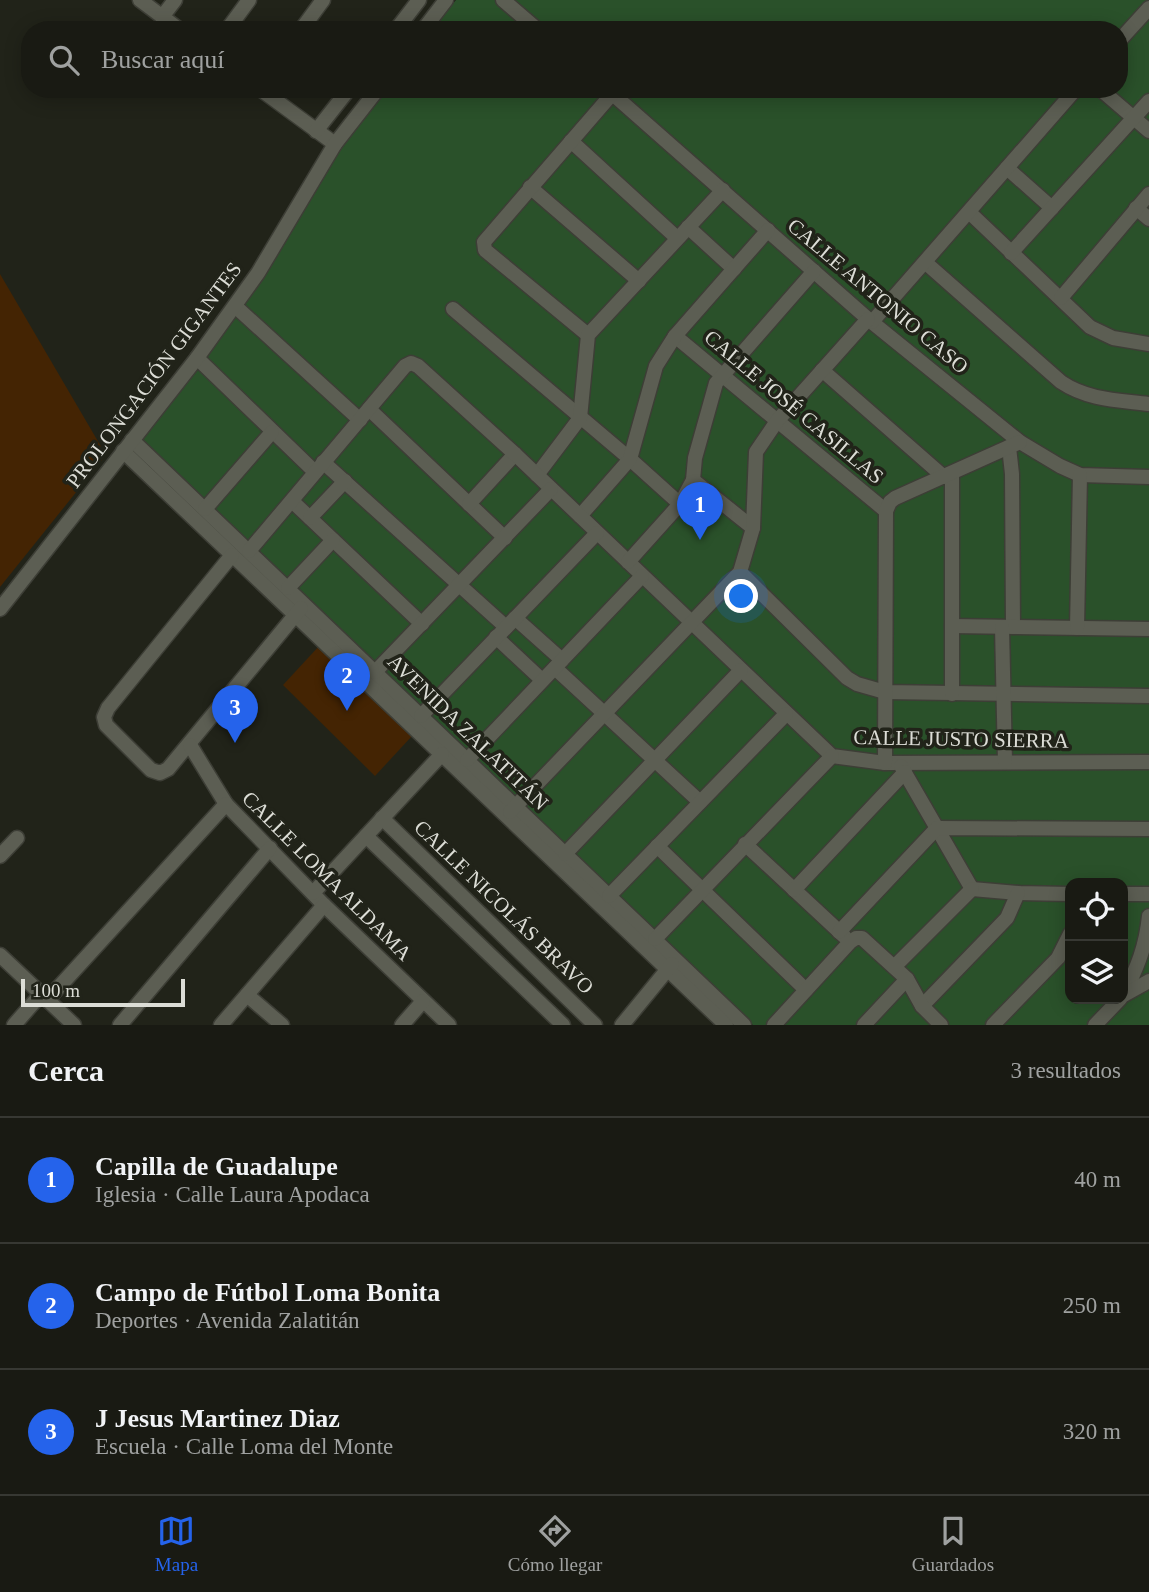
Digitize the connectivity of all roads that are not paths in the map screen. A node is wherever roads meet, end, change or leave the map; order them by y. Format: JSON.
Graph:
{"nodes":[{"id":1,"x":140,"y":0,"type":"edge"},
{"id":2,"x":175,"y":0,"type":"edge"},
{"id":3,"x":249,"y":0,"type":"edge"},
{"id":4,"x":323,"y":0,"type":"edge"},
{"id":5,"x":419,"y":0,"type":"edge"},
{"id":6,"x":446,"y":0,"type":"edge"},
{"id":7,"x":503,"y":0,"type":"edge"},
{"id":8,"x":1149,"y":8,"type":"edge"},
{"id":9,"x":162,"y":17,"type":"junction"},
{"id":10,"x":168,"y":21,"type":"edge"},
{"id":11,"x":234,"y":21,"type":"edge"},
{"id":12,"x":307,"y":21,"type":"edge"},
{"id":13,"x":403,"y":21,"type":"edge"},
{"id":14,"x":431,"y":21,"type":"edge"},
{"id":15,"x":528,"y":21,"type":"edge"},
{"id":16,"x":1128,"y":31,"type":"edge"},
{"id":17,"x":272,"y":98,"type":"edge"},
{"id":18,"x":342,"y":98,"type":"edge"},
{"id":19,"x":371,"y":98,"type":"edge"},
{"id":20,"x":604,"y":98,"type":"edge"},
{"id":21,"x":617,"y":98,"type":"edge"},
{"id":22,"x":1068,"y":98,"type":"edge"},
{"id":23,"x":1111,"y":98,"type":"edge"},
{"id":24,"x":1149,"y":101,"type":"edge"},
{"id":25,"x":1134,"y":118,"type":"junction"},
{"id":26,"x":316,"y":131,"type":"junction"},
{"id":27,"x":1149,"y":131,"type":"edge"},
{"id":28,"x":571,"y":141,"type":"junction"},
{"id":29,"x":335,"y":144,"type":"junction"},
{"id":30,"x":1007,"y":168,"type":"junction"},
{"id":31,"x":530,"y":187,"type":"junction"},
{"id":32,"x":723,"y":190,"type":"junction"},
{"id":33,"x":1149,"y":194,"type":"edge"},
{"id":34,"x":1052,"y":208,"type":"junction"},
{"id":35,"x":1136,"y":208,"type":"junction"},
{"id":36,"x":969,"y":212,"type":"junction"},
{"id":37,"x":1149,"y":219,"type":"edge"},
{"id":38,"x":688,"y":227,"type":"junction"},
{"id":39,"x":768,"y":230,"type":"junction"},
{"id":40,"x":677,"y":238,"type":"junction"},
{"id":41,"x":1011,"y":253,"type":"junction"},
{"id":42,"x":926,"y":262,"type":"junction"},
{"id":43,"x":734,"y":269,"type":"junction"},
{"id":44,"x":814,"y":271,"type":"junction"},
{"id":45,"x":639,"y":281,"type":"junction"},
{"id":46,"x":1061,"y":298,"type":"junction"},
{"id":47,"x":235,"y":306,"type":"junction"},
{"id":48,"x":453,"y":309,"type":"dead end"},
{"id":49,"x":870,"y":320,"type":"junction"},
{"id":50,"x":588,"y":335,"type":"junction"},
{"id":51,"x":675,"y":336,"type":"junction"},
{"id":52,"x":1149,"y":344,"type":"edge"},
{"id":53,"x":197,"y":358,"type":"junction"},
{"id":54,"x":822,"y":370,"type":"junction"},
{"id":55,"x":723,"y":375,"type":"junction"},
{"id":56,"x":1149,"y":404,"type":"edge"},
{"id":57,"x":365,"y":415,"type":"junction"},
{"id":58,"x":580,"y":418,"type":"junction"},
{"id":59,"x":777,"y":421,"type":"junction"},
{"id":60,"x":272,"y":432,"type":"junction"},
{"id":61,"x":1015,"y":444,"type":"junction"},
{"id":62,"x":127,"y":445,"type":"junction"},
{"id":63,"x":515,"y":454,"type":"junction"},
{"id":64,"x":630,"y":459,"type":"junction"},
{"id":65,"x":319,"y":467,"type":"junction"},
{"id":66,"x":537,"y":475,"type":"junction"},
{"id":67,"x":948,"y":475,"type":"junction"},
{"id":68,"x":1080,"y":475,"type":"junction"},
{"id":69,"x":1149,"y":477,"type":"edge"},
{"id":70,"x":693,"y":480,"type":"junction"},
{"id":71,"x":345,"y":481,"type":"junction"},
{"id":72,"x":551,"y":489,"type":"junction"},
{"id":73,"x":292,"y":501,"type":"junction"},
{"id":74,"x":469,"y":504,"type":"junction"},
{"id":75,"x":680,"y":504,"type":"junction"},
{"id":76,"x":888,"y":506,"type":"junction"},
{"id":77,"x":205,"y":509,"type":"junction"},
{"id":78,"x":580,"y":516,"type":"junction"},
{"id":79,"x":310,"y":518,"type":"junction"},
{"id":80,"x":753,"y":528,"type":"junction"},
{"id":81,"x":597,"y":533,"type":"junction"},
{"id":82,"x":505,"y":538,"type":"junction"},
{"id":83,"x":333,"y":540,"type":"junction"},
{"id":84,"x":249,"y":551,"type":"junction"},
{"id":85,"x":232,"y":555,"type":"junction"},
{"id":86,"x":628,"y":562,"type":"junction"},
{"id":87,"x":740,"y":572,"type":"junction"},
{"id":88,"x":642,"y":576,"type":"junction"},
{"id":89,"x":460,"y":585,"type":"junction"},
{"id":90,"x":288,"y":588,"type":"junction"},
{"id":91,"x":0,"y":609,"type":"edge"},
{"id":92,"x":300,"y":609,"type":"junction"},
{"id":93,"x":691,"y":622,"type":"junction"},
{"id":94,"x":422,"y":624,"type":"junction"},
{"id":95,"x":952,"y":626,"type":"junction"},
{"id":96,"x":506,"y":627,"type":"junction"},
{"id":97,"x":1007,"y":627,"type":"junction"},
{"id":98,"x":1077,"y":628,"type":"junction"},
{"id":99,"x":1149,"y":629,"type":"edge"},
{"id":100,"x":558,"y":664,"type":"junction"},
{"id":101,"x":741,"y":670,"type":"junction"},
{"id":102,"x":375,"y":672,"type":"junction"},
{"id":103,"x":542,"y":680,"type":"junction"},
{"id":104,"x":886,"y":692,"type":"junction"},
{"id":105,"x":952,"y":694,"type":"junction"},
{"id":106,"x":1003,"y":695,"type":"junction"},
{"id":107,"x":1149,"y":696,"type":"edge"},
{"id":108,"x":603,"y":713,"type":"junction"},
{"id":109,"x":786,"y":714,"type":"junction"},
{"id":110,"x":421,"y":716,"type":"junction"},
{"id":111,"x":190,"y":745,"type":"junction"},
{"id":112,"x":442,"y":754,"type":"junction"},
{"id":113,"x":832,"y":756,"type":"junction"},
{"id":114,"x":467,"y":760,"type":"junction"},
{"id":115,"x":654,"y":760,"type":"junction"},
{"id":116,"x":1004,"y":762,"type":"junction"},
{"id":117,"x":1149,"y":762,"type":"edge"},
{"id":118,"x":896,"y":766,"type":"junction"},
{"id":119,"x":700,"y":802,"type":"junction"},
{"id":120,"x":226,"y":804,"type":"junction"},
{"id":121,"x":511,"y":811,"type":"junction"},
{"id":122,"x":382,"y":818,"type":"junction"},
{"id":123,"x":937,"y":828,"type":"junction"},
{"id":124,"x":1149,"y":829,"type":"edge"},
{"id":125,"x":366,"y":836,"type":"junction"},
{"id":126,"x":17,"y":838,"type":"dead end"},
{"id":127,"x":745,"y":844,"type":"junction"},
{"id":128,"x":657,"y":846,"type":"junction"},
{"id":129,"x":270,"y":848,"type":"junction"},
{"id":130,"x":565,"y":854,"type":"junction"},
{"id":131,"x":0,"y":856,"type":"edge"},
{"id":132,"x":972,"y":889,"type":"junction"},
{"id":133,"x":702,"y":890,"type":"junction"},
{"id":134,"x":794,"y":890,"type":"junction"},
{"id":135,"x":313,"y":893,"type":"junction"},
{"id":136,"x":1018,"y":893,"type":"junction"},
{"id":137,"x":1065,"y":894,"type":"edge"},
{"id":138,"x":1128,"y":894,"type":"edge"},
{"id":139,"x":1149,"y":894,"type":"edge"},
{"id":140,"x":609,"y":896,"type":"junction"},
{"id":141,"x":324,"y":905,"type":"junction"},
{"id":142,"x":1149,"y":916,"type":"edge"},
{"id":143,"x":848,"y":937,"type":"junction"},
{"id":144,"x":655,"y":939,"type":"junction"},
{"id":145,"x":1066,"y":941,"type":"edge"},
{"id":146,"x":0,"y":955,"type":"edge"},
{"id":147,"x":672,"y":964,"type":"junction"},
{"id":148,"x":895,"y":966,"type":"junction"},
{"id":149,"x":907,"y":979,"type":"junction"},
{"id":150,"x":1149,"y":981,"type":"edge"},
{"id":151,"x":1128,"y":986,"type":"edge"},
{"id":152,"x":806,"y":990,"type":"junction"},
{"id":153,"x":1128,"y":993,"type":"edge"},
{"id":154,"x":247,"y":995,"type":"junction"},
{"id":155,"x":45,"y":996,"type":"junction"},
{"id":156,"x":423,"y":1001,"type":"junction"},
{"id":157,"x":1115,"y":1004,"type":"edge"},
{"id":158,"x":922,"y":1006,"type":"junction"},
{"id":159,"x":14,"y":1025,"type":"edge"},
{"id":160,"x":74,"y":1025,"type":"edge"},
{"id":161,"x":120,"y":1025,"type":"edge"},
{"id":162,"x":221,"y":1025,"type":"edge"},
{"id":163,"x":282,"y":1025,"type":"edge"},
{"id":164,"x":402,"y":1025,"type":"edge"},
{"id":165,"x":449,"y":1025,"type":"edge"},
{"id":166,"x":564,"y":1025,"type":"edge"},
{"id":167,"x":596,"y":1025,"type":"edge"},
{"id":168,"x":622,"y":1025,"type":"edge"},
{"id":169,"x":726,"y":1025,"type":"edge"},
{"id":170,"x":744,"y":1025,"type":"edge"},
{"id":171,"x":774,"y":1025,"type":"edge"},
{"id":172,"x":864,"y":1025,"type":"edge"},
{"id":173,"x":941,"y":1025,"type":"edge"},
{"id":174,"x":993,"y":1025,"type":"edge"},
{"id":175,"x":1095,"y":1025,"type":"edge"}],
"edges":[{"from":1,"to":9,"type":"street"},
{"from":2,"to":9,"type":"street"},
{"from":3,"to":11,"type":"street"},
{"from":4,"to":12,"type":"street"},
{"from":5,"to":13,"type":"street"},
{"from":6,"to":14,"type":"street"},
{"from":7,"to":15,"type":"street"},
{"from":8,"to":16,"type":"street"},
{"from":9,"to":10,"type":"street"},
{"from":17,"to":26,"type":"street"},
{"from":18,"to":26,"type":"street"},
{"from":19,"to":29,"type":"street","name":"PROLONGACIÓN GIGANTES"},
{"from":20,"to":28,"type":"street"},
{"from":21,"to":32,"type":"street","name":"CALLE ANTONIO CASO"},
{"from":22,"to":30,"type":"street"},
{"from":23,"to":25,"type":"street"},
{"from":24,"to":25,"type":"street"},
{"from":25,"to":27,"type":"street"},
{"from":25,"to":34,"type":"street"},
{"from":26,"to":29,"type":"street"},
{"from":28,"to":31,"type":"street"},
{"from":28,"to":40,"type":"street"},
{"from":29,"to":47,"type":"street","name":"PROLONGACIÓN GIGANTES"},
{"from":30,"to":34,"type":"street"},
{"from":30,"to":36,"type":"street"},
{"from":31,"to":45,"type":"street"},
{"from":31,"to":50,"type":"street"},
{"from":32,"to":38,"type":"street"},
{"from":32,"to":39,"type":"street","name":"CALLE ANTONIO CASO"},
{"from":33,"to":35,"type":"street"},
{"from":34,"to":41,"type":"street"},
{"from":35,"to":37,"type":"street"},
{"from":35,"to":46,"type":"street"},
{"from":36,"to":41,"type":"street"},
{"from":36,"to":42,"type":"street"},
{"from":38,"to":40,"type":"street"},
{"from":38,"to":43,"type":"street"},
{"from":39,"to":43,"type":"street"},
{"from":39,"to":44,"type":"street","name":"CALLE ANTONIO CASO"},
{"from":40,"to":45,"type":"street"},
{"from":41,"to":46,"type":"street"},
{"from":42,"to":49,"type":"street"},
{"from":42,"to":56,"type":"street"},
{"from":43,"to":51,"type":"street"},
{"from":44,"to":49,"type":"street","name":"CALLE ANTONIO CASO"},
{"from":44,"to":55,"type":"street"},
{"from":45,"to":50,"type":"street"},
{"from":46,"to":52,"type":"street"},
{"from":47,"to":53,"type":"street","name":"PROLONGACIÓN GIGANTES"},
{"from":47,"to":57,"type":"street"},
{"from":48,"to":58,"type":"street"},
{"from":49,"to":54,"type":"street"},
{"from":49,"to":61,"type":"street","name":"CALLE ANTONIO CASO"},
{"from":50,"to":58,"type":"street"},
{"from":51,"to":55,"type":"street","name":"CALLE JOSÉ CASILLAS"},
{"from":51,"to":64,"type":"street"},
{"from":53,"to":60,"type":"street"},
{"from":53,"to":62,"type":"street","name":"PROLONGACIÓN GIGANTES"},
{"from":54,"to":59,"type":"street"},
{"from":54,"to":67,"type":"street"},
{"from":55,"to":59,"type":"street","name":"CALLE JOSÉ CASILLAS"},
{"from":55,"to":70,"type":"street"},
{"from":57,"to":63,"type":"street","name":"CALLE JUSTO SIERRA"},
{"from":57,"to":65,"type":"street"},
{"from":57,"to":74,"type":"street"},
{"from":58,"to":64,"type":"street"},
{"from":58,"to":66,"type":"street"},
{"from":59,"to":76,"type":"street","name":"CALLE JOSÉ CASILLAS"},
{"from":59,"to":80,"type":"street"},
{"from":60,"to":65,"type":"street"},
{"from":60,"to":77,"type":"street"},
{"from":61,"to":67,"type":"street"},
{"from":61,"to":68,"type":"street","name":"CALLE ANTONIO CASO"},
{"from":61,"to":97,"type":"street"},
{"from":62,"to":77,"type":"street","name":"AVENIDA ZALATITÁN"},
{"from":62,"to":85,"type":"street","name":"AVENIDA ZALATITÁN"},
{"from":62,"to":91,"type":"street","name":"PROLONGACIÓN GIGANTES"},
{"from":63,"to":66,"type":"street","name":"CALLE JUSTO SIERRA"},
{"from":63,"to":74,"type":"street"},
{"from":64,"to":75,"type":"street"},
{"from":64,"to":78,"type":"street"},
{"from":65,"to":71,"type":"street"},
{"from":65,"to":73,"type":"street"},
{"from":66,"to":72,"type":"street","name":"CALLE JUSTO SIERRA"},
{"from":67,"to":76,"type":"street"},
{"from":67,"to":95,"type":"street"},
{"from":68,"to":69,"type":"street","name":"CALLE ANTONIO CASO"},
{"from":68,"to":98,"type":"street"},
{"from":70,"to":75,"type":"street"},
{"from":70,"to":80,"type":"street"},
{"from":71,"to":79,"type":"street"},
{"from":71,"to":89,"type":"street"},
{"from":72,"to":78,"type":"street","name":"CALLE JUSTO SIERRA"},
{"from":72,"to":82,"type":"street"},
{"from":73,"to":79,"type":"street"},
{"from":73,"to":84,"type":"street"},
{"from":74,"to":82,"type":"street"},
{"from":75,"to":86,"type":"street"},
{"from":76,"to":104,"type":"street"},
{"from":77,"to":84,"type":"street","name":"AVENIDA ZALATITÁN"},
{"from":78,"to":81,"type":"street","name":"CALLE JUSTO SIERRA"},
{"from":79,"to":83,"type":"street"},
{"from":80,"to":87,"type":"street"},
{"from":81,"to":86,"type":"street","name":"CALLE JUSTO SIERRA"},
{"from":81,"to":96,"type":"street"},
{"from":82,"to":89,"type":"street"},
{"from":83,"to":90,"type":"street"},
{"from":83,"to":94,"type":"street"},
{"from":84,"to":90,"type":"street","name":"AVENIDA ZALATITÁN"},
{"from":85,"to":92,"type":"street","name":"AVENIDA ZALATITÁN"},
{"from":85,"to":111,"type":"street"},
{"from":86,"to":88,"type":"street","name":"CALLE JUSTO SIERRA"},
{"from":87,"to":93,"type":"street"},
{"from":87,"to":104,"type":"street"},
{"from":88,"to":93,"type":"street","name":"CALLE JUSTO SIERRA"},
{"from":88,"to":100,"type":"street"},
{"from":89,"to":94,"type":"street"},
{"from":89,"to":96,"type":"street"},
{"from":90,"to":92,"type":"street","name":"AVENIDA ZALATITÁN"},
{"from":92,"to":102,"type":"street","name":"AVENIDA ZALATITÁN"},
{"from":92,"to":111,"type":"street"},
{"from":92,"to":112,"type":"street","name":"AVENIDA ZALATITÁN"},
{"from":93,"to":101,"type":"street","name":"CALLE JUSTO SIERRA"},
{"from":93,"to":108,"type":"street"},
{"from":94,"to":102,"type":"street"},
{"from":95,"to":97,"type":"street"},
{"from":95,"to":105,"type":"street"},
{"from":96,"to":100,"type":"street"},
{"from":96,"to":103,"type":"street"},
{"from":96,"to":110,"type":"street"},
{"from":97,"to":98,"type":"street"},
{"from":97,"to":106,"type":"street"},
{"from":98,"to":99,"type":"street"},
{"from":100,"to":103,"type":"street"},
{"from":100,"to":108,"type":"street"},
{"from":101,"to":109,"type":"street","name":"CALLE JUSTO SIERRA"},
{"from":101,"to":115,"type":"street"},
{"from":102,"to":110,"type":"street","name":"AVENIDA ZALATITÁN"},
{"from":103,"to":114,"type":"street"},
{"from":104,"to":105,"type":"street"},
{"from":104,"to":118,"type":"street"},
{"from":105,"to":106,"type":"street"},
{"from":106,"to":107,"type":"street"},
{"from":106,"to":116,"type":"street"},
{"from":108,"to":115,"type":"street"},
{"from":108,"to":121,"type":"street"},
{"from":109,"to":113,"type":"street","name":"CALLE JUSTO SIERRA"},
{"from":109,"to":119,"type":"street"},
{"from":110,"to":114,"type":"street","name":"AVENIDA ZALATITÁN"},
{"from":111,"to":120,"type":"street","name":"CALLE LOMA ALDAMA"},
{"from":112,"to":121,"type":"street","name":"AVENIDA ZALATITÁN"},
{"from":112,"to":122,"type":"street"},
{"from":113,"to":118,"type":"street","name":"CALLE JUSTO SIERRA"},
{"from":113,"to":127,"type":"street"},
{"from":114,"to":121,"type":"street","name":"AVENIDA ZALATITÁN"},
{"from":115,"to":119,"type":"street"},
{"from":115,"to":130,"type":"street"},
{"from":116,"to":117,"type":"street","name":"CALLE JUSTO SIERRA"},
{"from":116,"to":118,"type":"street","name":"CALLE JUSTO SIERRA"},
{"from":118,"to":123,"type":"street"},
{"from":118,"to":134,"type":"street"},
{"from":119,"to":128,"type":"street"},
{"from":120,"to":129,"type":"street","name":"CALLE LOMA ALDAMA"},
{"from":120,"to":155,"type":"street"},
{"from":121,"to":130,"type":"street","name":"AVENIDA ZALATITÁN"},
{"from":121,"to":147,"type":"street","name":"AVENIDA ZALATITÁN"},
{"from":122,"to":125,"type":"street"},
{"from":122,"to":167,"type":"street","name":"CALLE NICOLÁS BRAVO"},
{"from":123,"to":124,"type":"street"},
{"from":123,"to":132,"type":"street"},
{"from":123,"to":143,"type":"street"},
{"from":125,"to":135,"type":"street"},
{"from":125,"to":166,"type":"street","name":"CALLE NICOLÁS BRAVO"},
{"from":126,"to":131,"type":"street"},
{"from":127,"to":133,"type":"street"},
{"from":127,"to":134,"type":"street"},
{"from":128,"to":133,"type":"street"},
{"from":128,"to":140,"type":"street"},
{"from":129,"to":135,"type":"street","name":"CALLE LOMA ALDAMA"},
{"from":129,"to":161,"type":"street"},
{"from":130,"to":140,"type":"street","name":"AVENIDA ZALATITÁN"},
{"from":132,"to":136,"type":"street"},
{"from":132,"to":148,"type":"street"},
{"from":133,"to":144,"type":"street"},
{"from":133,"to":152,"type":"street"},
{"from":134,"to":143,"type":"street"},
{"from":135,"to":141,"type":"street","name":"CALLE LOMA ALDAMA"},
{"from":136,"to":137,"type":"street"},
{"from":136,"to":158,"type":"street"},
{"from":138,"to":139,"type":"street"},
{"from":140,"to":144,"type":"street","name":"AVENIDA ZALATITÁN"},
{"from":141,"to":154,"type":"street"},
{"from":141,"to":156,"type":"street","name":"CALLE LOMA ALDAMA"},
{"from":142,"to":151,"type":"street"},
{"from":143,"to":148,"type":"street"},
{"from":143,"to":152,"type":"street"},
{"from":144,"to":147,"type":"street","name":"AVENIDA ZALATITÁN"},
{"from":145,"to":174,"type":"street"},
{"from":146,"to":155,"type":"street"},
{"from":147,"to":168,"type":"street"},
{"from":147,"to":169,"type":"street","name":"AVENIDA ZALATITÁN"},
{"from":147,"to":170,"type":"street","name":"AVENIDA ZALATITÁN"},
{"from":148,"to":149,"type":"street"},
{"from":149,"to":158,"type":"street"},
{"from":149,"to":172,"type":"street"},
{"from":150,"to":153,"type":"street"},
{"from":152,"to":171,"type":"street"},
{"from":154,"to":162,"type":"street"},
{"from":154,"to":163,"type":"street"},
{"from":155,"to":159,"type":"street"},
{"from":155,"to":160,"type":"street"},
{"from":156,"to":164,"type":"street"},
{"from":156,"to":165,"type":"street","name":"CALLE LOMA ALDAMA"},
{"from":157,"to":175,"type":"street"},
{"from":158,"to":173,"type":"street"}]}
